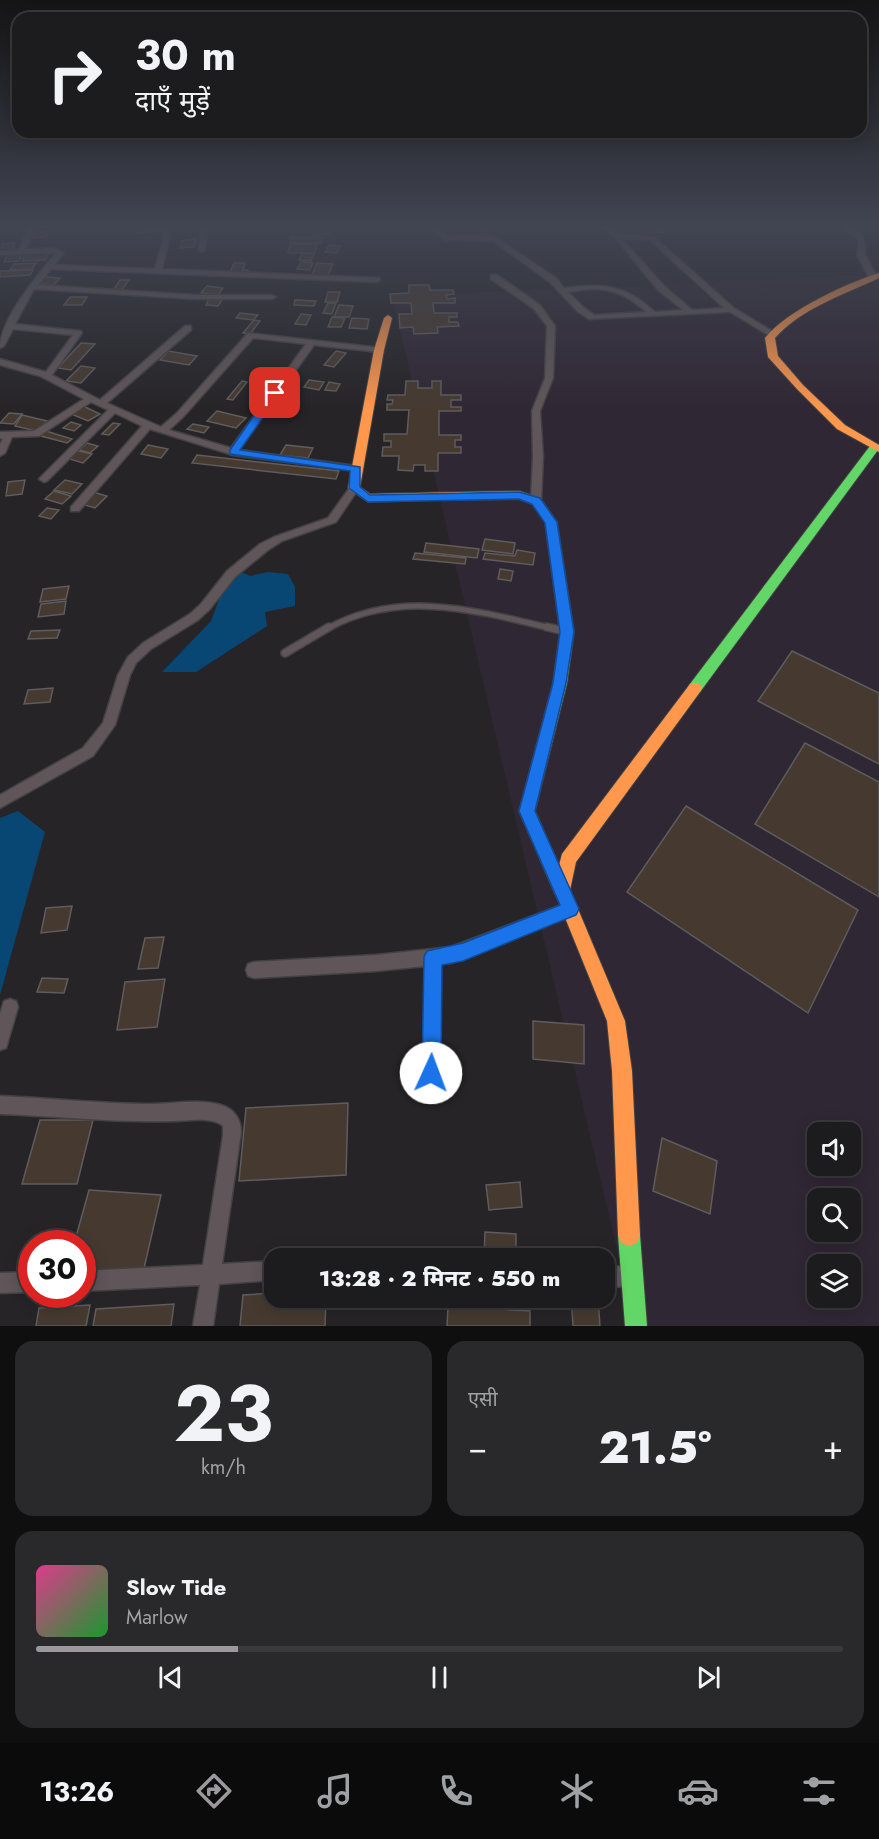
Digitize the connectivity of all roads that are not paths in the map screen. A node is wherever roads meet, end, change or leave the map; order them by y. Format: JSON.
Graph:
{"nodes":[{"id":1,"x":31,"y":287,"type":"joint"},
{"id":2,"x":508,"y":287,"type":"edge"},
{"id":3,"x":560,"y":287,"type":"edge"},
{"id":4,"x":599,"y":287,"type":"edge"},
{"id":5,"x":611,"y":287,"type":"edge"},
{"id":6,"x":660,"y":287,"type":"edge"},
{"id":7,"x":706,"y":287,"type":"edge"},
{"id":8,"x":854,"y":287,"type":"edge"},
{"id":9,"x":564,"y":290,"type":"junction"},
{"id":10,"x":272,"y":297,"type":"dead end"},
{"id":11,"x":731,"y":310,"type":"junction"},
{"id":12,"x":689,"y":311,"type":"junction"},
{"id":13,"x":652,"y":313,"type":"junction"},
{"id":14,"x":388,"y":318,"type":"dead end"},
{"id":15,"x":10,"y":326,"type":"junction"},
{"id":16,"x":188,"y":328,"type":"dead end"},
{"id":17,"x":773,"y":334,"type":"junction"},
{"id":18,"x":312,"y":342,"type":"junction"},
{"id":19,"x":0,"y":346,"type":"edge"},
{"id":20,"x":379,"y":350,"type":"junction"},
{"id":21,"x":0,"y":362,"type":"edge"},
{"id":22,"x":47,"y":376,"type":"junction"},
{"id":23,"x":91,"y":398,"type":"junction"},
{"id":24,"x":101,"y":404,"type":"junction"},
{"id":25,"x":113,"y":410,"type":"junction"},
{"id":26,"x":148,"y":425,"type":"junction"},
{"id":27,"x":162,"y":431,"type":"junction"},
{"id":28,"x":0,"y":435,"type":"edge"},
{"id":29,"x":876,"y":448,"type":"edge"},
{"id":30,"x":233,"y":452,"type":"junction"},
{"id":31,"x":0,"y":453,"type":"edge"},
{"id":32,"x":356,"y":469,"type":"junction"},
{"id":33,"x":45,"y":479,"type":"dead end"},
{"id":34,"x":354,"y":488,"type":"junction"},
{"id":35,"x":536,"y":501,"type":"junction"},
{"id":36,"x":75,"y":509,"type":"dead end"},
{"id":37,"x":567,"y":632,"type":"junction"},
{"id":38,"x":285,"y":653,"type":"dead end"},
{"id":39,"x":0,"y":802,"type":"edge"},
{"id":40,"x":562,"y":890,"type":"junction"},
{"id":41,"x":570,"y":909,"type":"junction"},
{"id":42,"x":433,"y":957,"type":"junction"},
{"id":43,"x":254,"y":969,"type":"dead end"},
{"id":44,"x":10,"y":1007,"type":"dead end"},
{"id":45,"x":0,"y":1042,"type":"edge"},
{"id":46,"x":431,"y":1073,"type":"dead end"},
{"id":47,"x":0,"y":1105,"type":"edge"},
{"id":48,"x":264,"y":1271,"type":"edge"},
{"id":49,"x":211,"y":1274,"type":"junction"},
{"id":50,"x":615,"y":1276,"type":"edge"},
{"id":51,"x":631,"y":1277,"type":"junction"},
{"id":52,"x":96,"y":1280,"type":"edge"},
{"id":53,"x":18,"y":1282,"type":"edge"},
{"id":54,"x":0,"y":1283,"type":"edge"},
{"id":55,"x":203,"y":1326,"type":"edge"},
{"id":56,"x":636,"y":1326,"type":"edge"}],
"edges":[{"from":1,"to":10,"type":"street"},
{"from":1,"to":15,"type":"street"},
{"from":2,"to":35,"type":"street"},
{"from":3,"to":9,"type":"street"},
{"from":4,"to":9,"type":"street"},
{"from":5,"to":13,"type":"street"},
{"from":6,"to":12,"type":"street"},
{"from":7,"to":11,"type":"street"},
{"from":8,"to":17,"type":"street"},
{"from":9,"to":13,"type":"street"},
{"from":11,"to":12,"type":"street"},
{"from":11,"to":17,"type":"street"},
{"from":12,"to":13,"type":"street"},
{"from":14,"to":20,"type":"street"},
{"from":15,"to":19,"type":"street"},
{"from":15,"to":22,"type":"street"},
{"from":16,"to":24,"type":"street"},
{"from":17,"to":29,"type":"street"},
{"from":18,"to":20,"type":"street"},
{"from":18,"to":27,"type":"street"},
{"from":18,"to":30,"type":"street"},
{"from":20,"to":32,"type":"street"},
{"from":21,"to":22,"type":"street"},
{"from":22,"to":23,"type":"street"},
{"from":23,"to":24,"type":"street"},
{"from":23,"to":28,"type":"street"},
{"from":24,"to":25,"type":"street"},
{"from":25,"to":26,"type":"street"},
{"from":25,"to":33,"type":"street"},
{"from":26,"to":27,"type":"street"},
{"from":26,"to":36,"type":"street"},
{"from":27,"to":30,"type":"street"},
{"from":28,"to":31,"type":"street"},
{"from":29,"to":40,"type":"street"},
{"from":30,"to":32,"type":"street"},
{"from":32,"to":34,"type":"street"},
{"from":34,"to":35,"type":"street"},
{"from":34,"to":39,"type":"street"},
{"from":35,"to":37,"type":"street"},
{"from":37,"to":38,"type":"lane"},
{"from":37,"to":40,"type":"street"},
{"from":40,"to":41,"type":"street"},
{"from":41,"to":42,"type":"street"},
{"from":41,"to":51,"type":"street"},
{"from":42,"to":43,"type":"street"},
{"from":42,"to":46,"type":"street"},
{"from":44,"to":45,"type":"street"},
{"from":47,"to":49,"type":"street"},
{"from":48,"to":49,"type":"street"},
{"from":49,"to":52,"type":"street"},
{"from":49,"to":55,"type":"street"},
{"from":50,"to":51,"type":"street"},
{"from":51,"to":56,"type":"street"},
{"from":53,"to":54,"type":"street"}]}
